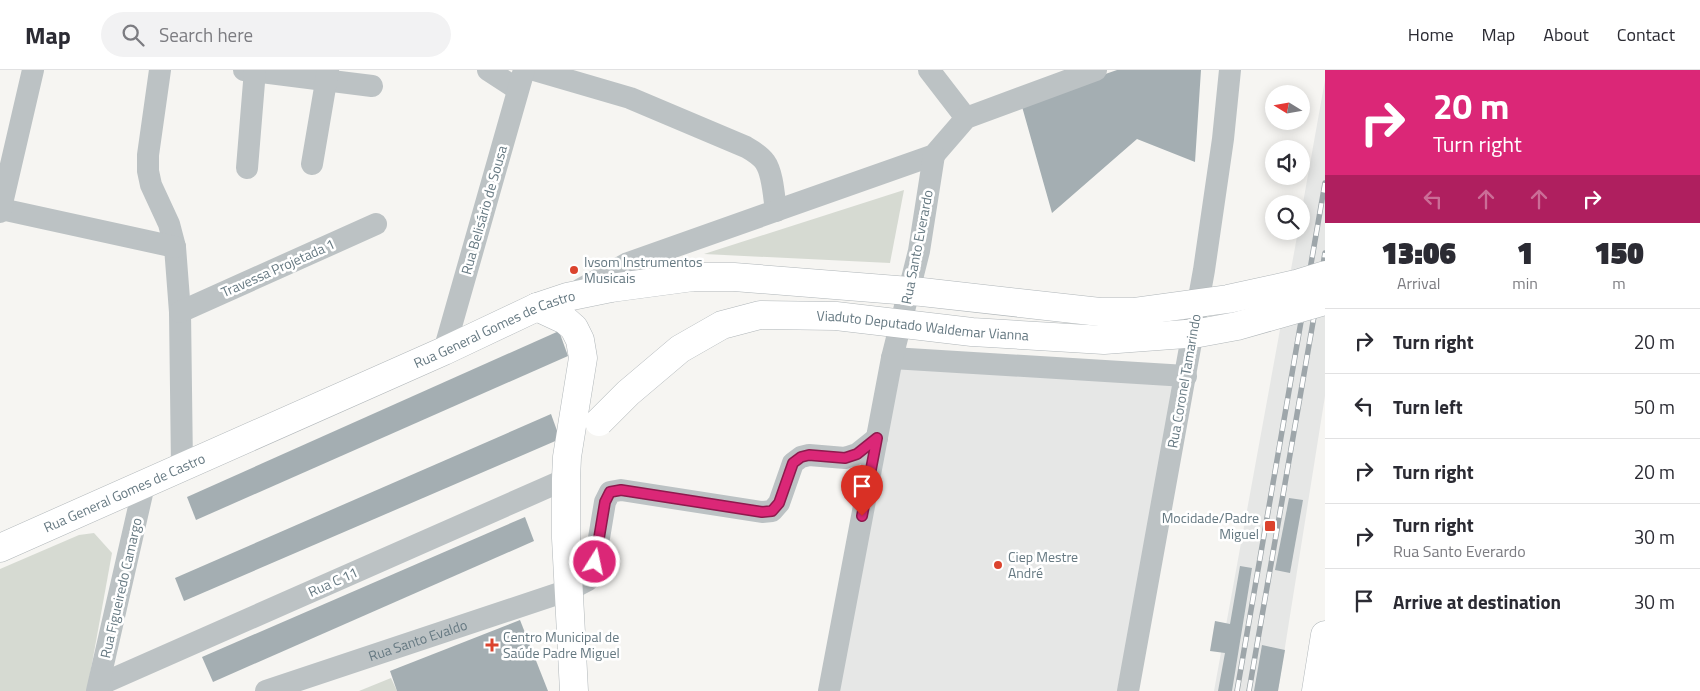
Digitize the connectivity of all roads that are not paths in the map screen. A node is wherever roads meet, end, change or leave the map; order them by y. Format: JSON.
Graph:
{"nodes":[{"id":1,"x":33,"y":70,"type":"edge"},
{"id":2,"x":160,"y":70,"type":"edge"},
{"id":3,"x":251,"y":70,"type":"edge"},
{"id":4,"x":488,"y":70,"type":"edge"},
{"id":5,"x":534,"y":70,"type":"edge"},
{"id":6,"x":928,"y":70,"type":"edge"},
{"id":7,"x":1096,"y":70,"type":"edge"},
{"id":8,"x":1230,"y":70,"type":"edge"},
{"id":9,"x":327,"y":75,"type":"edge"},
{"id":10,"x":521,"y":79,"type":"edge"},
{"id":11,"x":372,"y":86,"type":"dead end"},
{"id":12,"x":966,"y":118,"type":"junction"},
{"id":13,"x":934,"y":155,"type":"junction"},
{"id":14,"x":312,"y":164,"type":"dead end"},
{"id":15,"x":247,"y":168,"type":"dead end"},
{"id":16,"x":0,"y":211,"type":"edge"},
{"id":17,"x":776,"y":211,"type":"junction"},
{"id":18,"x":376,"y":224,"type":"dead end"},
{"id":19,"x":174,"y":247,"type":"junction"},
{"id":20,"x":1325,"y":275,"type":"edge"},
{"id":21,"x":567,"y":298,"type":"junction"},
{"id":22,"x":1325,"y":301,"type":"edge"},
{"id":23,"x":537,"y":307,"type":"junction"},
{"id":24,"x":180,"y":312,"type":"junction"},
{"id":25,"x":444,"y":351,"type":"junction"},
{"id":26,"x":892,"y":358,"type":"junction"},
{"id":27,"x":1186,"y":376,"type":"junction"},
{"id":28,"x":877,"y":438,"type":"junction"},
{"id":29,"x":182,"y":467,"type":"junction"},
{"id":30,"x":567,"y":468,"type":"junction"},
{"id":31,"x":144,"y":485,"type":"junction"},
{"id":32,"x":0,"y":548,"type":"edge"},
{"id":33,"x":569,"y":590,"type":"junction"},
{"id":34,"x":1325,"y":635,"type":"edge"},
{"id":35,"x":571,"y":685,"type":"edge"},
{"id":36,"x":98,"y":688,"type":"edge"},
{"id":37,"x":266,"y":691,"type":"edge"},
{"id":38,"x":828,"y":691,"type":"edge"},
{"id":39,"x":1128,"y":691,"type":"edge"},
{"id":40,"x":1316,"y":691,"type":"edge"}],
"edges":[{"from":1,"to":16,"type":"street"},
{"from":2,"to":19,"type":"street"},
{"from":3,"to":9,"type":"street"},
{"from":3,"to":15,"type":"street"},
{"from":4,"to":10,"type":"street"},
{"from":5,"to":17,"type":"street"},
{"from":6,"to":12,"type":"street"},
{"from":7,"to":12,"type":"street","name":"Rua General Gomes de Castro"},
{"from":8,"to":27,"type":"street","name":"Rua Coronel Tamarindo"},
{"from":9,"to":11,"type":"street"},
{"from":9,"to":14,"type":"street"},
{"from":10,"to":25,"type":"street","name":"Rua Belisário de Sousa"},
{"from":12,"to":13,"type":"street","name":"Rua General Gomes de Castro"},
{"from":13,"to":17,"type":"street","name":"Rua General Gomes de Castro"},
{"from":13,"to":26,"type":"street","name":"Rua Santo Everardo"},
{"from":16,"to":19,"type":"street"},
{"from":17,"to":21,"type":"street","name":"Rua General Gomes de Castro"},
{"from":18,"to":24,"type":"street","name":"Travessa Projetada 1"},
{"from":19,"to":24,"type":"street"},
{"from":20,"to":21,"type":"main road","bridge":true},
{"from":21,"to":23,"type":"main road","name":"Rua General Gomes de Castro"},
{"from":22,"to":30,"type":"main road","name":"Viaduto Deputado Waldemar Vianna","bridge":true},
{"from":23,"to":25,"type":"main road","name":"Rua General Gomes de Castro"},
{"from":23,"to":30,"type":"main road"},
{"from":24,"to":29,"type":"street"},
{"from":25,"to":29,"type":"main road","name":"Rua General Gomes de Castro"},
{"from":26,"to":27,"type":"street"},
{"from":26,"to":28,"type":"street","name":"Rua Santo Everardo"},
{"from":27,"to":39,"type":"street","name":"Rua Coronel Tamarindo"},
{"from":28,"to":33,"type":"street","name":"Rua Santo Evaldo"},
{"from":28,"to":38,"type":"street","name":"Rua Santo Everardo"},
{"from":29,"to":31,"type":"main road","name":"Rua General Gomes de Castro"},
{"from":30,"to":33,"type":"main road"},
{"from":30,"to":36,"type":"street","name":"Rua C 11"},
{"from":31,"to":32,"type":"main road","name":"Rua General Gomes de Castro"},
{"from":31,"to":36,"type":"street","name":"Rua Figueiredo Camargo"},
{"from":33,"to":35,"type":"main road"},
{"from":33,"to":37,"type":"street","name":"Rua Santo Evaldo"},
{"from":34,"to":40,"type":"main road"}]}
